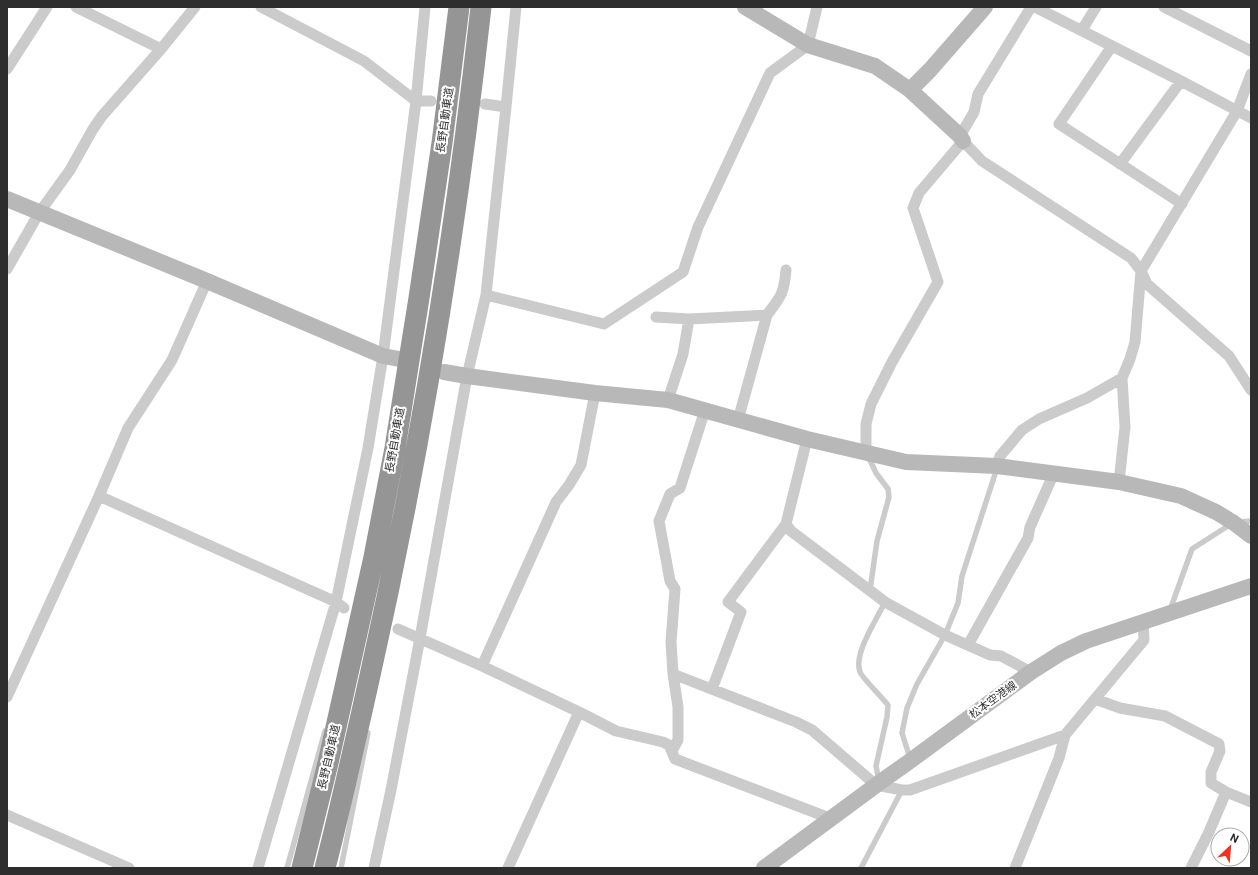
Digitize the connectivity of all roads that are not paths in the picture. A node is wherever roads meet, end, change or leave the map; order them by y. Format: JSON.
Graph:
{"nodes":[{"id":1,"x":47,"y":7,"type":"edge"},
{"id":2,"x":76,"y":7,"type":"edge"},
{"id":3,"x":195,"y":7,"type":"edge"},
{"id":4,"x":261,"y":7,"type":"edge"},
{"id":5,"x":425,"y":7,"type":"edge"},
{"id":6,"x":459,"y":7,"type":"edge"},
{"id":7,"x":481,"y":7,"type":"edge"},
{"id":8,"x":516,"y":7,"type":"edge"},
{"id":9,"x":745,"y":7,"type":"edge"},
{"id":10,"x":817,"y":7,"type":"edge"},
{"id":11,"x":985,"y":7,"type":"edge"},
{"id":12,"x":1031,"y":7,"type":"edge"},
{"id":13,"x":1035,"y":7,"type":"edge"},
{"id":14,"x":1096,"y":7,"type":"edge"},
{"id":15,"x":1164,"y":7,"type":"edge"},
{"id":16,"x":1082,"y":30,"type":"junction"},
{"id":17,"x":808,"y":46,"type":"junction"},
{"id":18,"x":1112,"y":46,"type":"junction"},
{"id":19,"x":161,"y":49,"type":"junction"},
{"id":20,"x":1251,"y":51,"type":"edge"},
{"id":21,"x":7,"y":69,"type":"edge"},
{"id":22,"x":1251,"y":74,"type":"edge"},
{"id":23,"x":1181,"y":81,"type":"junction"},
{"id":24,"x":910,"y":90,"type":"junction"},
{"id":25,"x":416,"y":101,"type":"junction"},
{"id":26,"x":431,"y":101,"type":"dead end"},
{"id":27,"x":485,"y":104,"type":"dead end"},
{"id":28,"x":506,"y":106,"type":"junction"},
{"id":29,"x":1237,"y":111,"type":"junction"},
{"id":30,"x":1251,"y":118,"type":"edge"},
{"id":31,"x":961,"y":138,"type":"junction"},
{"id":32,"x":1120,"y":164,"type":"junction"},
{"id":33,"x":7,"y":199,"type":"edge"},
{"id":34,"x":1182,"y":204,"type":"junction"},
{"id":35,"x":38,"y":213,"type":"junction"},
{"id":36,"x":7,"y":269,"type":"edge"},
{"id":37,"x":786,"y":270,"type":"dead end"},
{"id":38,"x":1141,"y":271,"type":"junction"},
{"id":39,"x":207,"y":281,"type":"junction"},
{"id":40,"x":486,"y":295,"type":"junction"},
{"id":41,"x":767,"y":315,"type":"junction"},
{"id":42,"x":656,"y":317,"type":"dead end"},
{"id":43,"x":689,"y":319,"type":"junction"},
{"id":44,"x":391,"y":358,"type":"junction"},
{"id":45,"x":444,"y":372,"type":"dead end"},
{"id":46,"x":466,"y":376,"type":"junction"},
{"id":47,"x":1122,"y":378,"type":"junction"},
{"id":48,"x":1250,"y":388,"type":"edge"},
{"id":49,"x":595,"y":393,"type":"junction"},
{"id":50,"x":668,"y":400,"type":"junction"},
{"id":51,"x":705,"y":410,"type":"junction"},
{"id":52,"x":738,"y":420,"type":"junction"},
{"id":53,"x":807,"y":439,"type":"junction"},
{"id":54,"x":866,"y":452,"type":"junction"},
{"id":55,"x":997,"y":466,"type":"junction"},
{"id":56,"x":1054,"y":473,"type":"junction"},
{"id":57,"x":1119,"y":482,"type":"junction"},
{"id":58,"x":99,"y":496,"type":"junction"},
{"id":59,"x":1251,"y":521,"type":"edge"},
{"id":60,"x":1234,"y":523,"type":"junction"},
{"id":61,"x":786,"y":524,"type":"junction"},
{"id":62,"x":1251,"y":536,"type":"edge"},
{"id":63,"x":374,"y":557,"type":"junction"},
{"id":64,"x":1251,"y":586,"type":"edge"},
{"id":65,"x":389,"y":590,"type":"junction"},
{"id":66,"x":870,"y":590,"type":"junction"},
{"id":67,"x":885,"y":602,"type":"junction"},
{"id":68,"x":340,"y":605,"type":"junction"},
{"id":69,"x":1169,"y":613,"type":"junction"},
{"id":70,"x":354,"y":618,"type":"dead end"},
{"id":71,"x":1143,"y":621,"type":"junction"},
{"id":72,"x":398,"y":629,"type":"dead end"},
{"id":73,"x":945,"y":635,"type":"junction"},
{"id":74,"x":385,"y":638,"type":"dead end"},
{"id":75,"x":420,"y":638,"type":"junction"},
{"id":76,"x":968,"y":645,"type":"junction"},
{"id":77,"x":482,"y":666,"type":"junction"},
{"id":78,"x":1031,"y":672,"type":"junction"},
{"id":79,"x":673,"y":674,"type":"junction"},
{"id":80,"x":712,"y":689,"type":"junction"},
{"id":81,"x":7,"y":697,"type":"edge"},
{"id":82,"x":1095,"y":699,"type":"junction"},
{"id":83,"x":579,"y":712,"type":"junction"},
{"id":84,"x":369,"y":724,"type":"dead end"},
{"id":85,"x":326,"y":725,"type":"dead end"},
{"id":86,"x":1066,"y":735,"type":"junction"},
{"id":87,"x":672,"y":751,"type":"junction"},
{"id":88,"x":910,"y":761,"type":"junction"},
{"id":89,"x":878,"y":784,"type":"junction"},
{"id":90,"x":902,"y":790,"type":"junction"},
{"id":91,"x":1226,"y":792,"type":"junction"},
{"id":92,"x":1251,"y":802,"type":"edge"},
{"id":93,"x":7,"y":815,"type":"edge"},
{"id":94,"x":832,"y":819,"type":"junction"},
{"id":95,"x":129,"y":868,"type":"edge"},
{"id":96,"x":258,"y":868,"type":"edge"},
{"id":97,"x":287,"y":868,"type":"edge"},
{"id":98,"x":302,"y":868,"type":"edge"},
{"id":99,"x":325,"y":868,"type":"edge"},
{"id":100,"x":341,"y":868,"type":"edge"},
{"id":101,"x":374,"y":868,"type":"edge"},
{"id":102,"x":508,"y":868,"type":"edge"},
{"id":103,"x":764,"y":868,"type":"edge"},
{"id":104,"x":861,"y":868,"type":"edge"},
{"id":105,"x":1015,"y":868,"type":"edge"},
{"id":106,"x":1191,"y":868,"type":"edge"}],
"edges":[{"from":1,"to":21,"type":"street"},
{"from":2,"to":19,"type":"street"},
{"from":3,"to":19,"type":"street"},
{"from":4,"to":25,"type":"street"},
{"from":5,"to":25,"type":"street"},
{"from":6,"to":63,"type":"highway","name":"長野自動車道"},
{"from":7,"to":65,"type":"highway","name":"長野自動車道"},
{"from":8,"to":28,"type":"street"},
{"from":9,"to":17,"type":"street"},
{"from":10,"to":17,"type":"street"},
{"from":11,"to":24,"type":"street"},
{"from":12,"to":31,"type":"street"},
{"from":13,"to":16,"type":"street"},
{"from":14,"to":16,"type":"street"},
{"from":15,"to":20,"type":"street"},
{"from":16,"to":18,"type":"street"},
{"from":17,"to":24,"type":"street"},
{"from":17,"to":40,"type":"street"},
{"from":18,"to":23,"type":"street"},
{"from":18,"to":32,"type":"street"},
{"from":19,"to":35,"type":"street"},
{"from":22,"to":29,"type":"street"},
{"from":23,"to":29,"type":"street"},
{"from":23,"to":32,"type":"street"},
{"from":24,"to":31,"type":"street"},
{"from":25,"to":26,"type":"street"},
{"from":25,"to":44,"type":"street"},
{"from":27,"to":28,"type":"street"},
{"from":28,"to":40,"type":"street"},
{"from":29,"to":30,"type":"street"},
{"from":29,"to":34,"type":"street"},
{"from":31,"to":38,"type":"street"},
{"from":31,"to":54,"type":"street"},
{"from":32,"to":34,"type":"street"},
{"from":33,"to":35,"type":"street"},
{"from":34,"to":38,"type":"street"},
{"from":35,"to":36,"type":"street"},
{"from":35,"to":39,"type":"street"},
{"from":37,"to":41,"type":"street"},
{"from":38,"to":47,"type":"street"},
{"from":38,"to":48,"type":"street"},
{"from":39,"to":44,"type":"street"},
{"from":39,"to":58,"type":"street"},
{"from":40,"to":46,"type":"street"},
{"from":41,"to":43,"type":"street"},
{"from":41,"to":52,"type":"street"},
{"from":42,"to":43,"type":"street"},
{"from":43,"to":50,"type":"street"},
{"from":44,"to":68,"type":"street"},
{"from":45,"to":46,"type":"street"},
{"from":46,"to":49,"type":"street"},
{"from":46,"to":75,"type":"street"},
{"from":47,"to":55,"type":"street"},
{"from":47,"to":57,"type":"street"},
{"from":49,"to":50,"type":"street"},
{"from":49,"to":77,"type":"street"},
{"from":50,"to":51,"type":"street"},
{"from":51,"to":52,"type":"street"},
{"from":51,"to":79,"type":"street"},
{"from":52,"to":53,"type":"street"},
{"from":53,"to":54,"type":"street"},
{"from":53,"to":61,"type":"street"},
{"from":54,"to":55,"type":"street"},
{"from":54,"to":66,"type":"lane"},
{"from":55,"to":56,"type":"street"},
{"from":55,"to":73,"type":"lane"},
{"from":56,"to":57,"type":"street"},
{"from":56,"to":76,"type":"street"},
{"from":57,"to":60,"type":"street"},
{"from":58,"to":68,"type":"street"},
{"from":58,"to":81,"type":"street"},
{"from":59,"to":60,"type":"lane"},
{"from":60,"to":62,"type":"street"},
{"from":60,"to":69,"type":"lane"},
{"from":61,"to":66,"type":"street"},
{"from":61,"to":80,"type":"street"},
{"from":63,"to":70,"type":"lane"},
{"from":63,"to":98,"type":"highway","name":"長野自動車道"},
{"from":64,"to":69,"type":"street","name":"松本空港線"},
{"from":65,"to":74,"type":"lane"},
{"from":65,"to":99,"type":"highway","name":"長野自動車道"},
{"from":66,"to":67,"type":"street"},
{"from":67,"to":73,"type":"street"},
{"from":67,"to":89,"type":"lane"},
{"from":68,"to":96,"type":"street"},
{"from":69,"to":71,"type":"street","name":"松本空港線"},
{"from":71,"to":78,"type":"street","name":"松本空港線"},
{"from":71,"to":82,"type":"street"},
{"from":72,"to":75,"type":"street"},
{"from":73,"to":76,"type":"street"},
{"from":73,"to":88,"type":"lane"},
{"from":75,"to":77,"type":"street"},
{"from":75,"to":101,"type":"street"},
{"from":76,"to":78,"type":"street"},
{"from":77,"to":83,"type":"street"},
{"from":78,"to":88,"type":"street","name":"松本空港線"},
{"from":79,"to":80,"type":"street"},
{"from":79,"to":87,"type":"street"},
{"from":80,"to":89,"type":"street"},
{"from":82,"to":86,"type":"street"},
{"from":82,"to":91,"type":"street"},
{"from":83,"to":87,"type":"street"},
{"from":83,"to":102,"type":"street"},
{"from":84,"to":100,"type":"lane"},
{"from":85,"to":97,"type":"lane"},
{"from":86,"to":90,"type":"street"},
{"from":86,"to":105,"type":"street"},
{"from":87,"to":94,"type":"street"},
{"from":88,"to":89,"type":"street","name":"松本空港線"},
{"from":89,"to":90,"type":"street"},
{"from":89,"to":94,"type":"street","name":"松本空港線"},
{"from":90,"to":104,"type":"lane"},
{"from":91,"to":92,"type":"street"},
{"from":91,"to":106,"type":"street"},
{"from":93,"to":95,"type":"street"},
{"from":94,"to":103,"type":"street","name":"松本空港線"}]}
